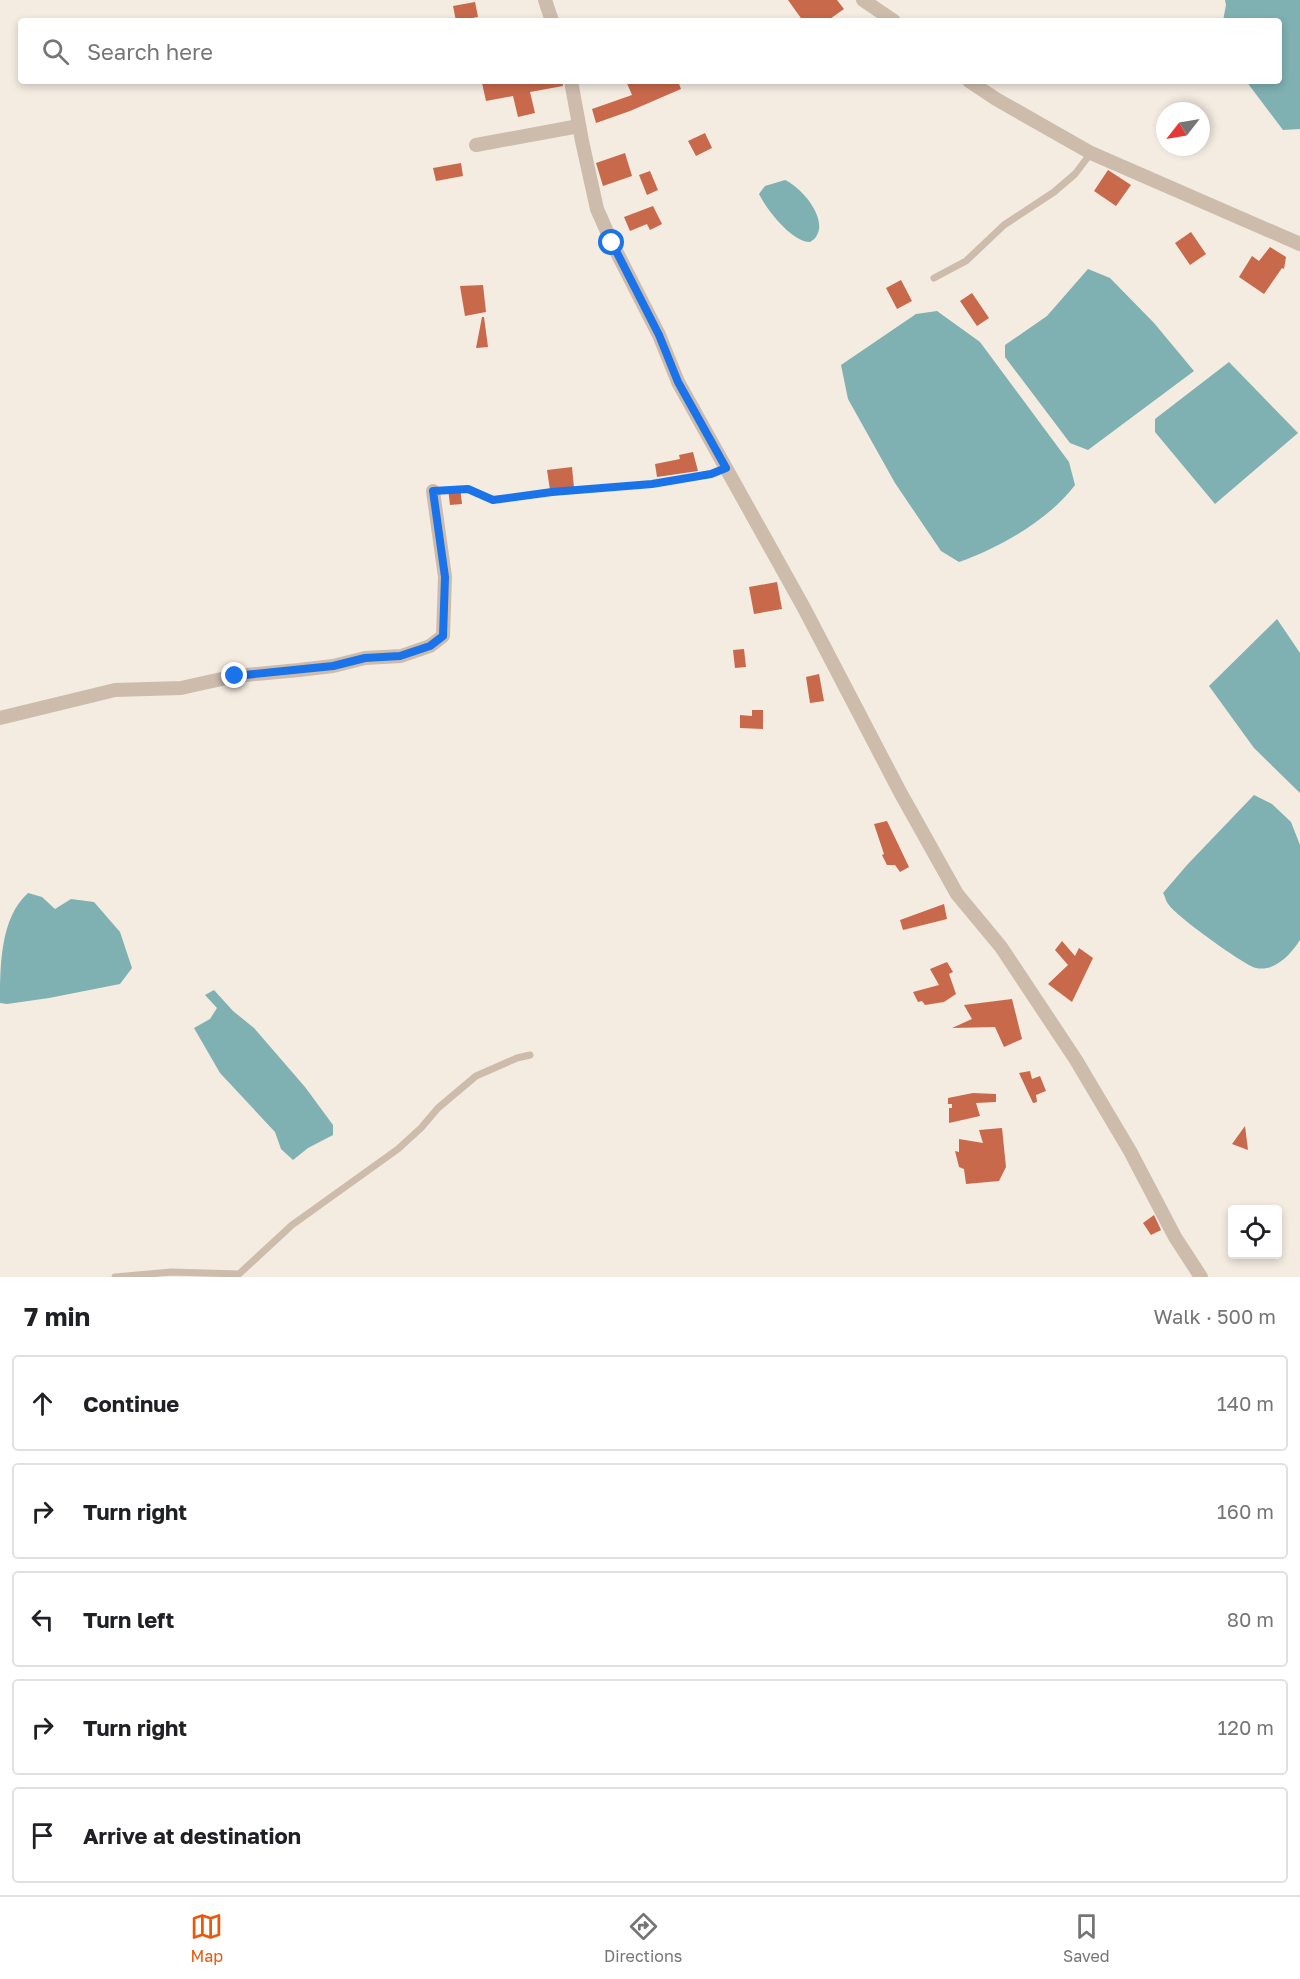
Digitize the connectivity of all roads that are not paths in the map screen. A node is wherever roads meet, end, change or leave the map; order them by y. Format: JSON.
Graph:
{"nodes":[{"id":1,"x":545,"y":0,"type":"edge"},
{"id":2,"x":863,"y":0,"type":"edge"},
{"id":3,"x":551,"y":18,"type":"edge"},
{"id":4,"x":890,"y":18,"type":"edge"},
{"id":5,"x":572,"y":84,"type":"edge"},
{"id":6,"x":974,"y":84,"type":"edge"},
{"id":7,"x":579,"y":126,"type":"junction"},
{"id":8,"x":476,"y":145,"type":"dead end"},
{"id":9,"x":1091,"y":153,"type":"junction"},
{"id":10,"x":1300,"y":244,"type":"edge"},
{"id":11,"x":934,"y":278,"type":"dead end"},
{"id":12,"x":433,"y":491,"type":"road end"},
{"id":13,"x":0,"y":718,"type":"edge"},
{"id":14,"x":530,"y":1054,"type":"dead end"},
{"id":15,"x":115,"y":1277,"type":"edge"},
{"id":16,"x":1201,"y":1277,"type":"edge"}],
"edges":[{"from":1,"to":3,"type":"street"},
{"from":2,"to":4,"type":"street"},
{"from":5,"to":7,"type":"street"},
{"from":6,"to":9,"type":"street"},
{"from":7,"to":8,"type":"street"},
{"from":7,"to":16,"type":"street"},
{"from":9,"to":10,"type":"street"},
{"from":9,"to":11,"type":"lane"},
{"from":12,"to":13,"type":"street"},
{"from":14,"to":15,"type":"lane"}]}
